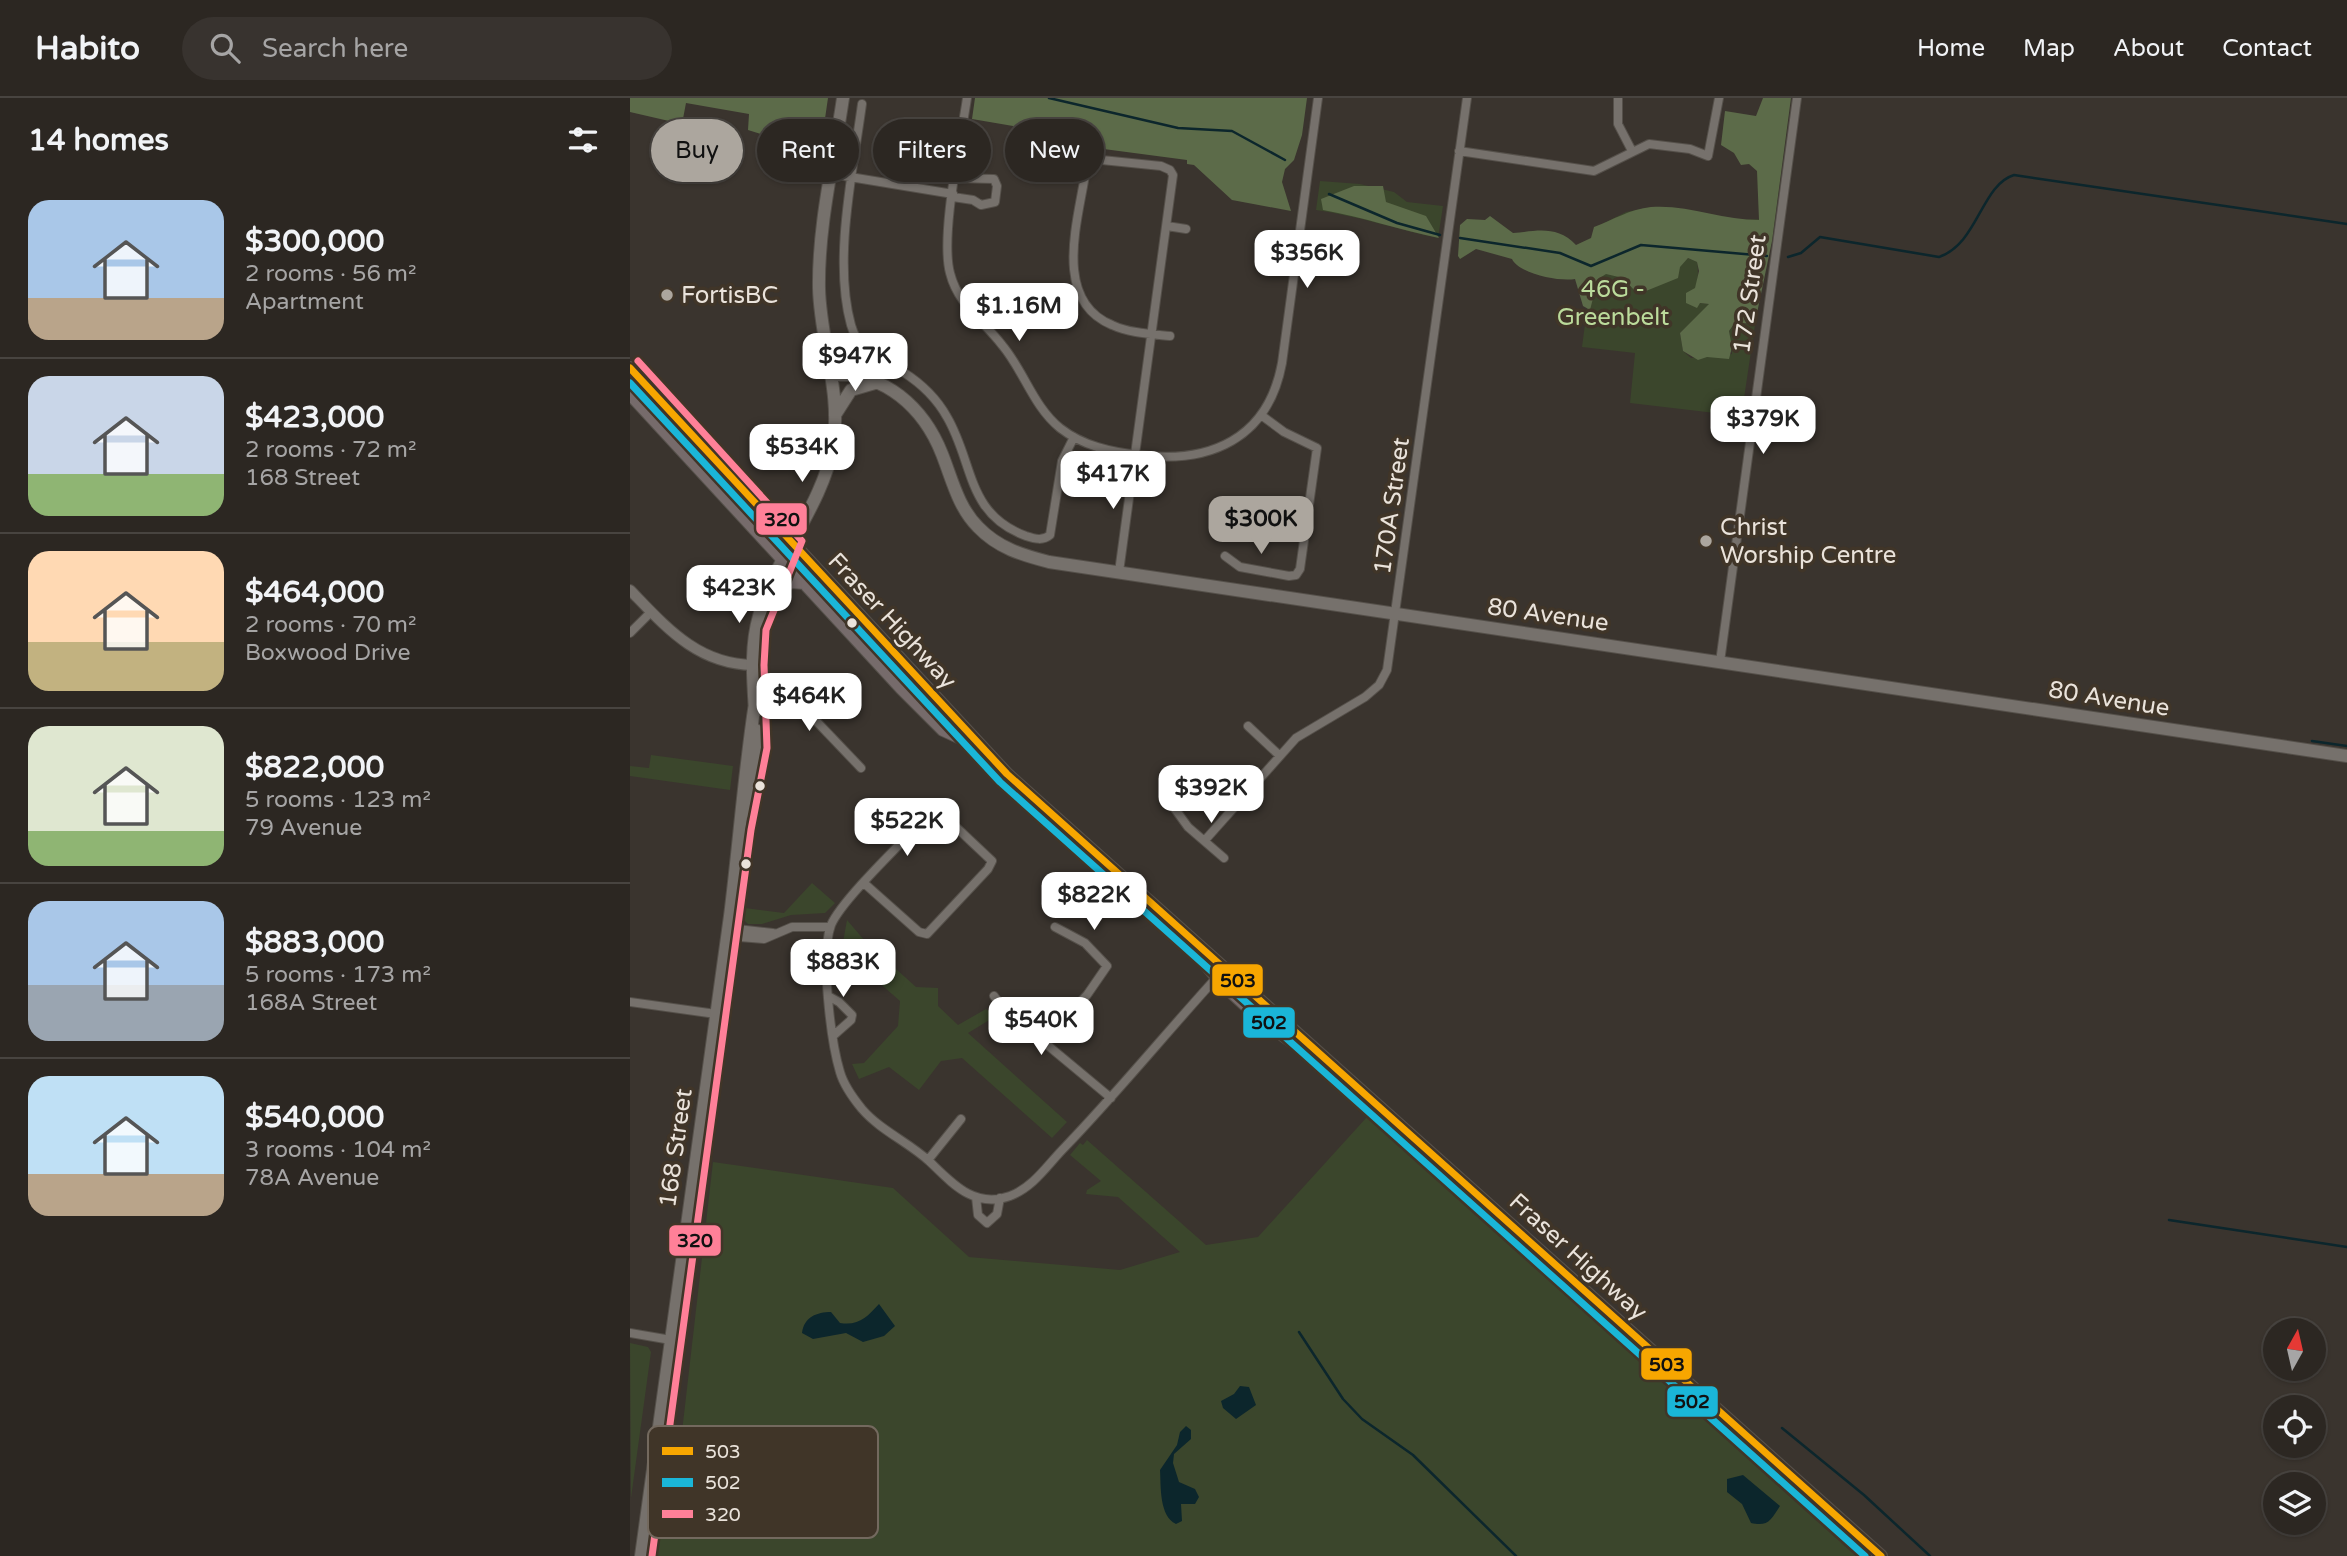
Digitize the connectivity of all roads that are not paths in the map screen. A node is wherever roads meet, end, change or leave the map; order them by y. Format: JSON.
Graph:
{"nodes":[{"id":1,"x":843,"y":98,"type":"edge"},
{"id":2,"x":967,"y":98,"type":"edge"},
{"id":3,"x":1318,"y":98,"type":"edge"},
{"id":4,"x":1466,"y":98,"type":"edge"},
{"id":5,"x":1618,"y":98,"type":"edge"},
{"id":6,"x":1719,"y":98,"type":"edge"},
{"id":7,"x":1797,"y":98,"type":"edge"},
{"id":8,"x":862,"y":104,"type":"dead end"},
{"id":9,"x":840,"y":119,"type":"edge"},
{"id":10,"x":964,"y":119,"type":"edge"},
{"id":11,"x":859,"y":128,"type":"edge"},
{"id":12,"x":1459,"y":151,"type":"junction"},
{"id":13,"x":1632,"y":151,"type":"junction"},
{"id":14,"x":859,"y":178,"type":"edge"},
{"id":15,"x":991,"y":179,"type":"edge"},
{"id":16,"x":831,"y":182,"type":"edge"},
{"id":17,"x":852,"y":182,"type":"edge"},
{"id":18,"x":955,"y":182,"type":"edge"},
{"id":19,"x":953,"y":195,"type":"junction"},
{"id":20,"x":1167,"y":226,"type":"junction"},
{"id":21,"x":1186,"y":229,"type":"dead end"},
{"id":22,"x":1153,"y":334,"type":"junction"},
{"id":23,"x":1170,"y":336,"type":"dead end"},
{"id":24,"x":630,"y":368,"type":"edge"},
{"id":25,"x":832,"y":375,"type":"junction"},
{"id":26,"x":881,"y":384,"type":"junction"},
{"id":27,"x":630,"y":394,"type":"edge"},
{"id":28,"x":1261,"y":415,"type":"junction"},
{"id":29,"x":835,"y":416,"type":"junction"},
{"id":30,"x":1074,"y":437,"type":"junction"},
{"id":31,"x":1136,"y":455,"type":"junction"},
{"id":32,"x":806,"y":513,"type":"junction"},
{"id":33,"x":768,"y":516,"type":"junction"},
{"id":34,"x":792,"y":542,"type":"junction"},
{"id":35,"x":1225,"y":556,"type":"dead end"},
{"id":36,"x":783,"y":561,"type":"junction"},
{"id":37,"x":1119,"y":572,"type":"junction"},
{"id":38,"x":804,"y":583,"type":"junction"},
{"id":39,"x":630,"y":590,"type":"edge"},
{"id":40,"x":768,"y":593,"type":"junction"},
{"id":41,"x":651,"y":612,"type":"junction"},
{"id":42,"x":1397,"y":614,"type":"junction"},
{"id":43,"x":630,"y":633,"type":"edge"},
{"id":44,"x":1720,"y":662,"type":"junction"},
{"id":45,"x":753,"y":665,"type":"junction"},
{"id":46,"x":755,"y":704,"type":"junction"},
{"id":47,"x":1248,"y":726,"type":"dead end"},
{"id":48,"x":982,"y":748,"type":"junction"},
{"id":49,"x":1280,"y":756,"type":"junction"},
{"id":50,"x":2347,"y":756,"type":"edge"},
{"id":51,"x":860,"y":768,"type":"dead end"},
{"id":52,"x":1175,"y":809,"type":"dead end"},
{"id":53,"x":1206,"y":839,"type":"junction"},
{"id":54,"x":1224,"y":858,"type":"dead end"},
{"id":55,"x":864,"y":884,"type":"junction"},
{"id":56,"x":1179,"y":926,"type":"junction"},
{"id":57,"x":830,"y":927,"type":"junction"},
{"id":58,"x":1055,"y":927,"type":"dead end"},
{"id":59,"x":727,"y":932,"type":"junction"},
{"id":60,"x":1217,"y":977,"type":"junction"},
{"id":61,"x":828,"y":996,"type":"junction"},
{"id":62,"x":994,"y":996,"type":"dead end"},
{"id":63,"x":630,"y":1002,"type":"edge"},
{"id":64,"x":1248,"y":1005,"type":"junction"},
{"id":65,"x":716,"y":1014,"type":"junction"},
{"id":66,"x":1287,"y":1023,"type":"junction"},
{"id":67,"x":834,"y":1035,"type":"junction"},
{"id":68,"x":1044,"y":1040,"type":"junction"},
{"id":69,"x":1341,"y":1072,"type":"junction"},
{"id":70,"x":1111,"y":1098,"type":"junction"},
{"id":71,"x":961,"y":1119,"type":"dead end"},
{"id":72,"x":928,"y":1160,"type":"junction"},
{"id":73,"x":976,"y":1197,"type":"junction"},
{"id":74,"x":1000,"y":1198,"type":"junction"},
{"id":75,"x":630,"y":1333,"type":"edge"},
{"id":76,"x":671,"y":1340,"type":"junction"},
{"id":77,"x":659,"y":1426,"type":"edge"},
{"id":78,"x":648,"y":1511,"type":"edge"},
{"id":79,"x":642,"y":1556,"type":"edge"},
{"id":80,"x":1881,"y":1556,"type":"edge"}],
"edges":[{"from":1,"to":9,"type":"main road","name":"168 Street"},
{"from":2,"to":10,"type":"street"},
{"from":3,"to":28,"type":"street"},
{"from":4,"to":12,"type":"street","name":"170A Street"},
{"from":5,"to":13,"type":"street"},
{"from":6,"to":13,"type":"street"},
{"from":7,"to":44,"type":"street","name":"172 Street"},
{"from":8,"to":11,"type":"street"},
{"from":12,"to":13,"type":"street"},
{"from":12,"to":42,"type":"street","name":"170A Street"},
{"from":14,"to":19,"type":"street"},
{"from":15,"to":19,"type":"street"},
{"from":16,"to":25,"type":"main road","name":"168 Street"},
{"from":17,"to":30,"type":"street"},
{"from":18,"to":19,"type":"street"},
{"from":19,"to":30,"type":"street"},
{"from":20,"to":21,"type":"street"},
{"from":20,"to":22,"type":"street"},
{"from":20,"to":22,"type":"street"},
{"from":22,"to":23,"type":"street"},
{"from":22,"to":31,"type":"street"},
{"from":24,"to":33,"type":"main road","name":"Fraser Highway"},
{"from":25,"to":26,"type":"main road","name":"80 Avenue"},
{"from":25,"to":29,"type":"main road","name":"168 Street"},
{"from":26,"to":29,"type":"main road"},
{"from":26,"to":37,"type":"main road","name":"80 Avenue"},
{"from":27,"to":36,"type":"main road","name":"Fraser Highway"},
{"from":28,"to":31,"type":"street"},
{"from":28,"to":35,"type":"street"},
{"from":29,"to":32,"type":"main road","name":"168 Street"},
{"from":30,"to":31,"type":"street"},
{"from":31,"to":37,"type":"street"},
{"from":32,"to":33,"type":"main road"},
{"from":32,"to":34,"type":"main road","name":"168 Street"},
{"from":33,"to":34,"type":"main road","name":"Fraser Highway"},
{"from":34,"to":36,"type":"main road","name":"168 Street"},
{"from":34,"to":48,"type":"main road","name":"Fraser Highway"},
{"from":36,"to":38,"type":"main road","name":"Fraser Highway"},
{"from":36,"to":40,"type":"main road","name":"168 Street"},
{"from":37,"to":42,"type":"main road","name":"80 Avenue"},
{"from":38,"to":40,"type":"main road"},
{"from":38,"to":48,"type":"main road","name":"Fraser Highway"},
{"from":39,"to":41,"type":"street"},
{"from":40,"to":45,"type":"main road","name":"168 Street"},
{"from":41,"to":43,"type":"street"},
{"from":41,"to":45,"type":"street"},
{"from":42,"to":44,"type":"main road","name":"80 Avenue"},
{"from":42,"to":49,"type":"street","name":"170A Street"},
{"from":44,"to":50,"type":"main road","name":"80 Avenue"},
{"from":45,"to":46,"type":"main road","name":"168 Street"},
{"from":46,"to":51,"type":"street"},
{"from":46,"to":59,"type":"main road","name":"168 Street"},
{"from":47,"to":49,"type":"street"},
{"from":48,"to":56,"type":"main road","name":"Fraser Highway"},
{"from":49,"to":53,"type":"street","name":"170A Street"},
{"from":52,"to":53,"type":"street"},
{"from":53,"to":54,"type":"street"},
{"from":55,"to":55,"type":"street"},
{"from":55,"to":57,"type":"street"},
{"from":56,"to":60,"type":"main road","name":"Fraser Highway"},
{"from":56,"to":66,"type":"main road","name":"Fraser Highway"},
{"from":57,"to":59,"type":"street"},
{"from":57,"to":61,"type":"street"},
{"from":58,"to":68,"type":"street"},
{"from":59,"to":65,"type":"main road","name":"168 Street"},
{"from":60,"to":64,"type":"main road","name":"Fraser Highway"},
{"from":60,"to":70,"type":"street"},
{"from":61,"to":67,"type":"street"},
{"from":61,"to":67,"type":"street"},
{"from":62,"to":68,"type":"street"},
{"from":63,"to":65,"type":"street"},
{"from":64,"to":66,"type":"main road"},
{"from":64,"to":69,"type":"main road","name":"Fraser Highway"},
{"from":65,"to":76,"type":"main road","name":"168 Street"},
{"from":66,"to":69,"type":"main road","name":"Fraser Highway"},
{"from":67,"to":72,"type":"street"},
{"from":68,"to":70,"type":"street"},
{"from":69,"to":80,"type":"main road","name":"Fraser Highway"},
{"from":70,"to":74,"type":"street"},
{"from":71,"to":72,"type":"street"},
{"from":72,"to":73,"type":"street"},
{"from":73,"to":74,"type":"street"},
{"from":73,"to":74,"type":"street"},
{"from":75,"to":76,"type":"street"},
{"from":76,"to":77,"type":"main road","name":"168 Street"},
{"from":78,"to":79,"type":"main road","name":"168 Street"}]}
